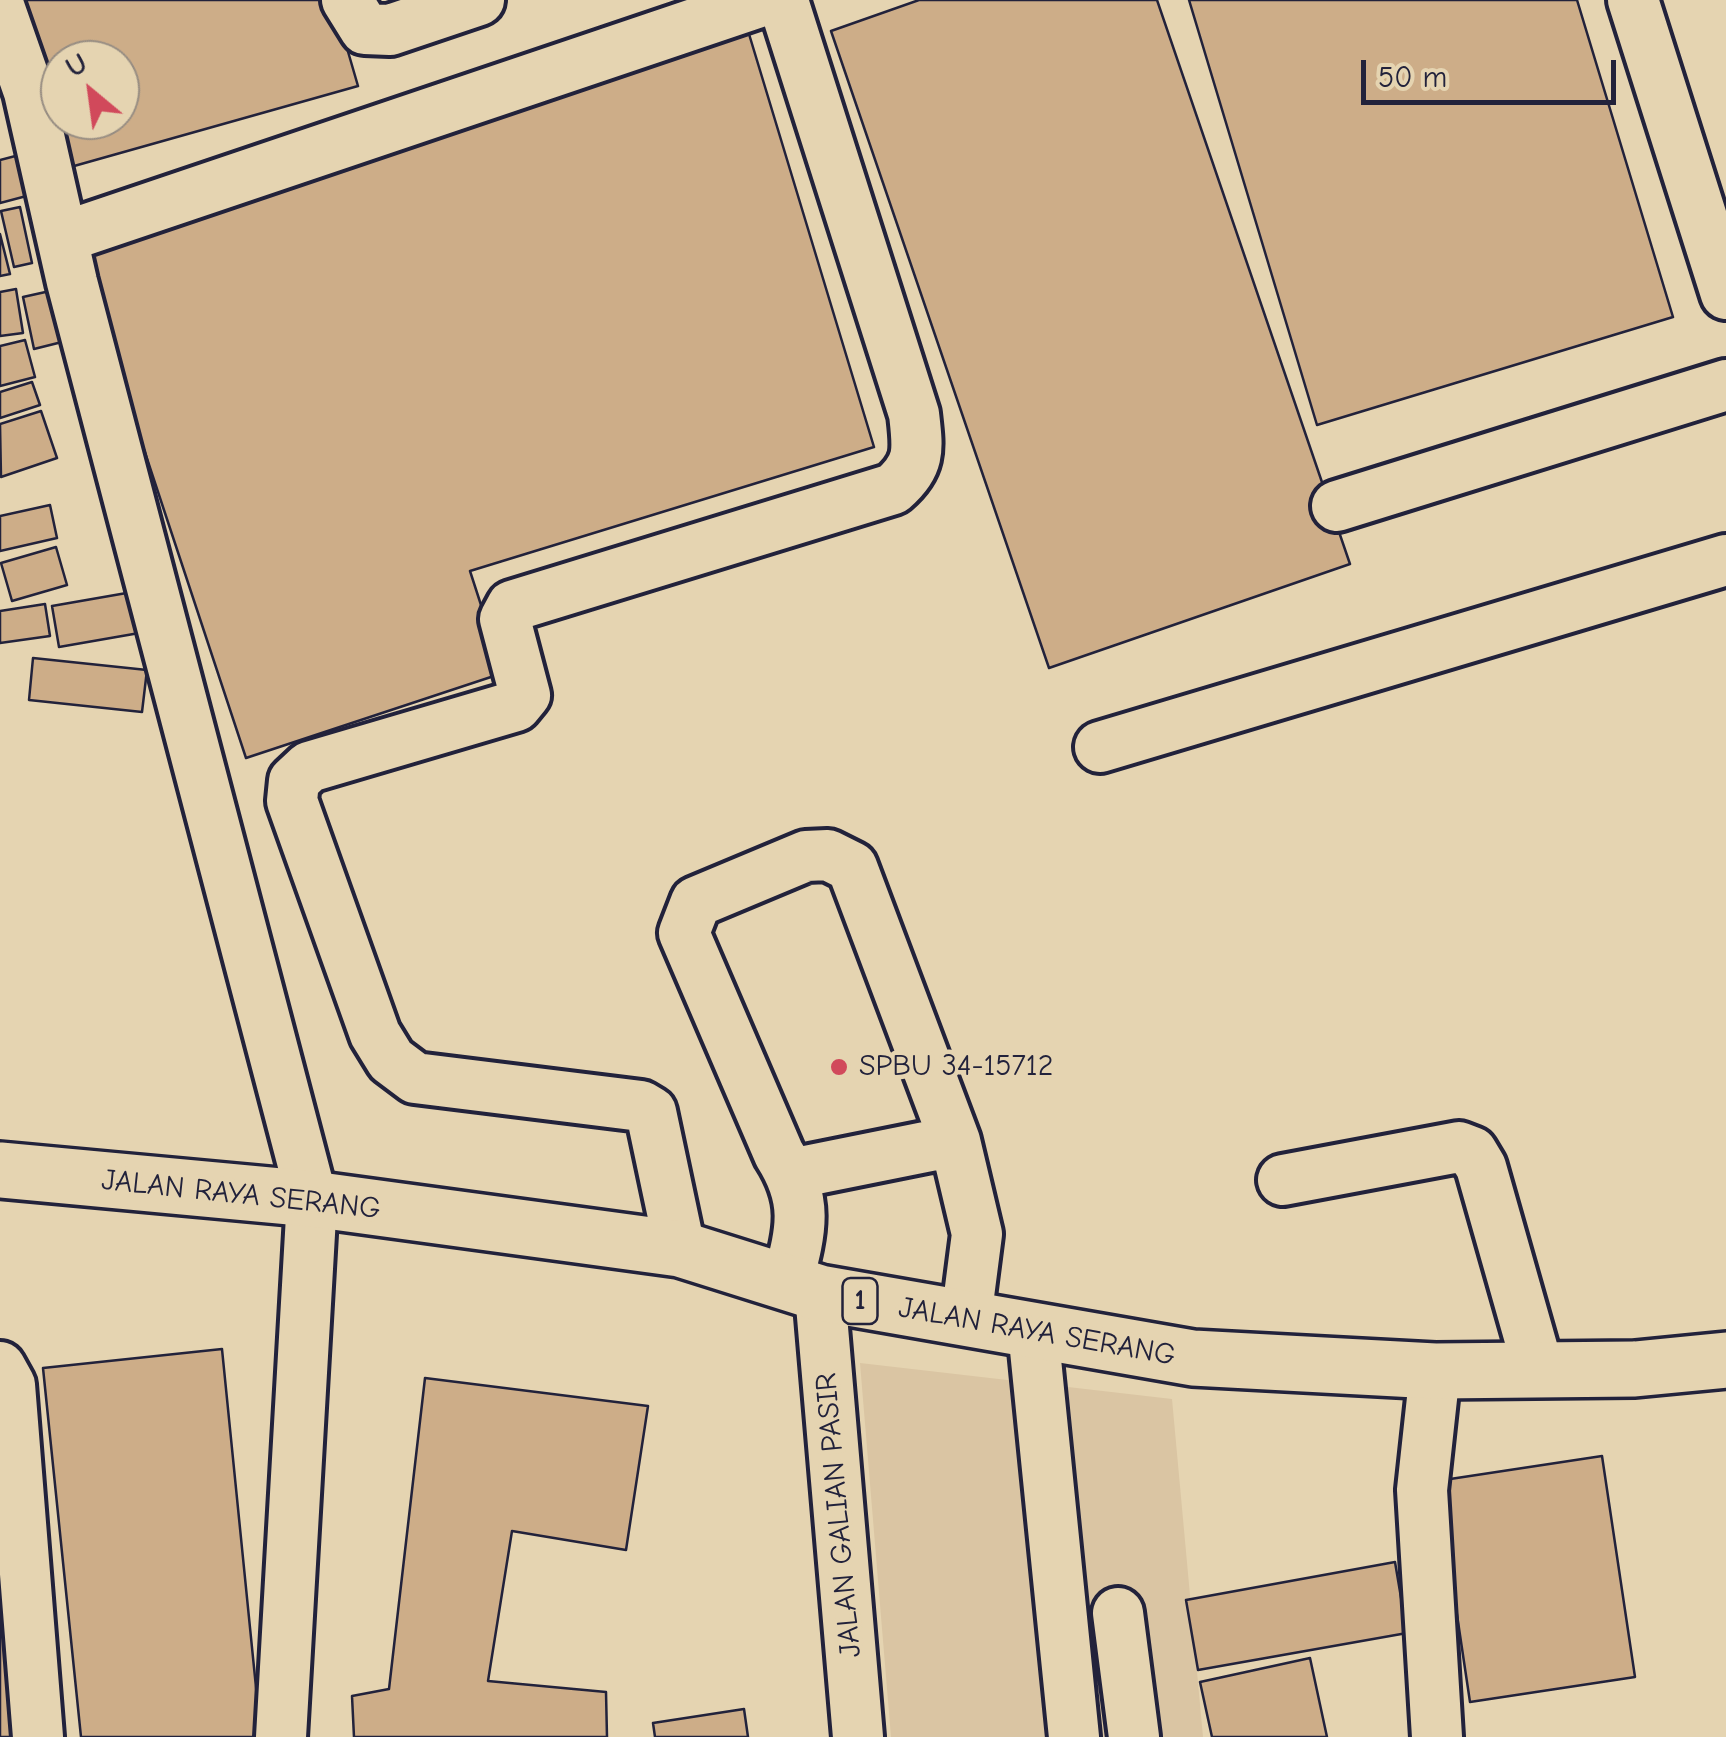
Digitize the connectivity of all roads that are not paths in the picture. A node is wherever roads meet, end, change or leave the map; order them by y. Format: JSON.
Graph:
{"nodes":[{"id":1,"x":347,"y":0,"type":"edge"},
{"id":2,"x":479,"y":0,"type":"edge"},
{"id":3,"x":764,"y":0,"type":"edge"},
{"id":4,"x":777,"y":0,"type":"edge"},
{"id":5,"x":1633,"y":0,"type":"edge"},
{"id":6,"x":0,"y":9,"type":"edge"},
{"id":7,"x":64,"y":237,"type":"junction"},
{"id":8,"x":1726,"y":294,"type":"edge"},
{"id":9,"x":1726,"y":385,"type":"edge"},
{"id":10,"x":1337,"y":506,"type":"dead end"},
{"id":11,"x":1726,"y":560,"type":"edge"},
{"id":12,"x":1100,"y":747,"type":"dead end"},
{"id":13,"x":955,"y":1140,"type":"junction"},
{"id":14,"x":0,"y":1170,"type":"edge"},
{"id":15,"x":792,"y":1174,"type":"junction"},
{"id":16,"x":1283,"y":1180,"type":"dead end"},
{"id":17,"x":312,"y":1199,"type":"junction"},
{"id":18,"x":680,"y":1250,"type":"junction"},
{"id":19,"x":804,"y":1287,"type":"junction"},
{"id":20,"x":966,"y":1319,"type":"junction"},
{"id":21,"x":1034,"y":1330,"type":"junction"},
{"id":22,"x":1726,"y":1360,"type":"edge"},
{"id":23,"x":0,"y":1367,"type":"edge"},
{"id":24,"x":1538,"y":1368,"type":"junction"},
{"id":25,"x":1435,"y":1371,"type":"junction"},
{"id":26,"x":1118,"y":1613,"type":"dead end"},
{"id":27,"x":38,"y":1737,"type":"edge"},
{"id":28,"x":281,"y":1737,"type":"edge"},
{"id":29,"x":858,"y":1737,"type":"edge"},
{"id":30,"x":1074,"y":1737,"type":"edge"},
{"id":31,"x":1134,"y":1737,"type":"edge"},
{"id":32,"x":1437,"y":1737,"type":"edge"}],
"edges":[{"from":1,"to":2,"type":"street"},
{"from":3,"to":7,"type":"street"},
{"from":4,"to":18,"type":"street"},
{"from":5,"to":8,"type":"street"},
{"from":6,"to":7,"type":"street"},
{"from":7,"to":17,"type":"street"},
{"from":9,"to":10,"type":"street"},
{"from":11,"to":12,"type":"street"},
{"from":13,"to":15,"type":"street"},
{"from":13,"to":15,"type":"street","name":"JALAN GALIAN PASIR"},
{"from":13,"to":20,"type":"street"},
{"from":14,"to":17,"type":"highway","name":"JALAN RAYA SERANG","number":"1"},
{"from":15,"to":19,"type":"street","name":"JALAN GALIAN PASIR"},
{"from":16,"to":24,"type":"street"},
{"from":17,"to":18,"type":"highway","name":"JALAN RAYA SERANG","number":"1"},
{"from":17,"to":28,"type":"street"},
{"from":18,"to":19,"type":"highway","name":"JALAN RAYA SERANG","number":"1"},
{"from":19,"to":20,"type":"highway","name":"JALAN RAYA SERANG","number":"1"},
{"from":19,"to":29,"type":"street","name":"JALAN GALIAN PASIR"},
{"from":20,"to":21,"type":"highway","name":"JALAN RAYA SERANG","number":"1"},
{"from":21,"to":25,"type":"highway","name":"JALAN RAYA SERANG","number":"1"},
{"from":21,"to":30,"type":"street"},
{"from":22,"to":24,"type":"highway","name":"JALAN RAYA SERANG","number":"1"},
{"from":23,"to":27,"type":"street"},
{"from":24,"to":25,"type":"highway","name":"JALAN RAYA SERANG","number":"1"},
{"from":25,"to":32,"type":"street"},
{"from":26,"to":31,"type":"street"}]}
